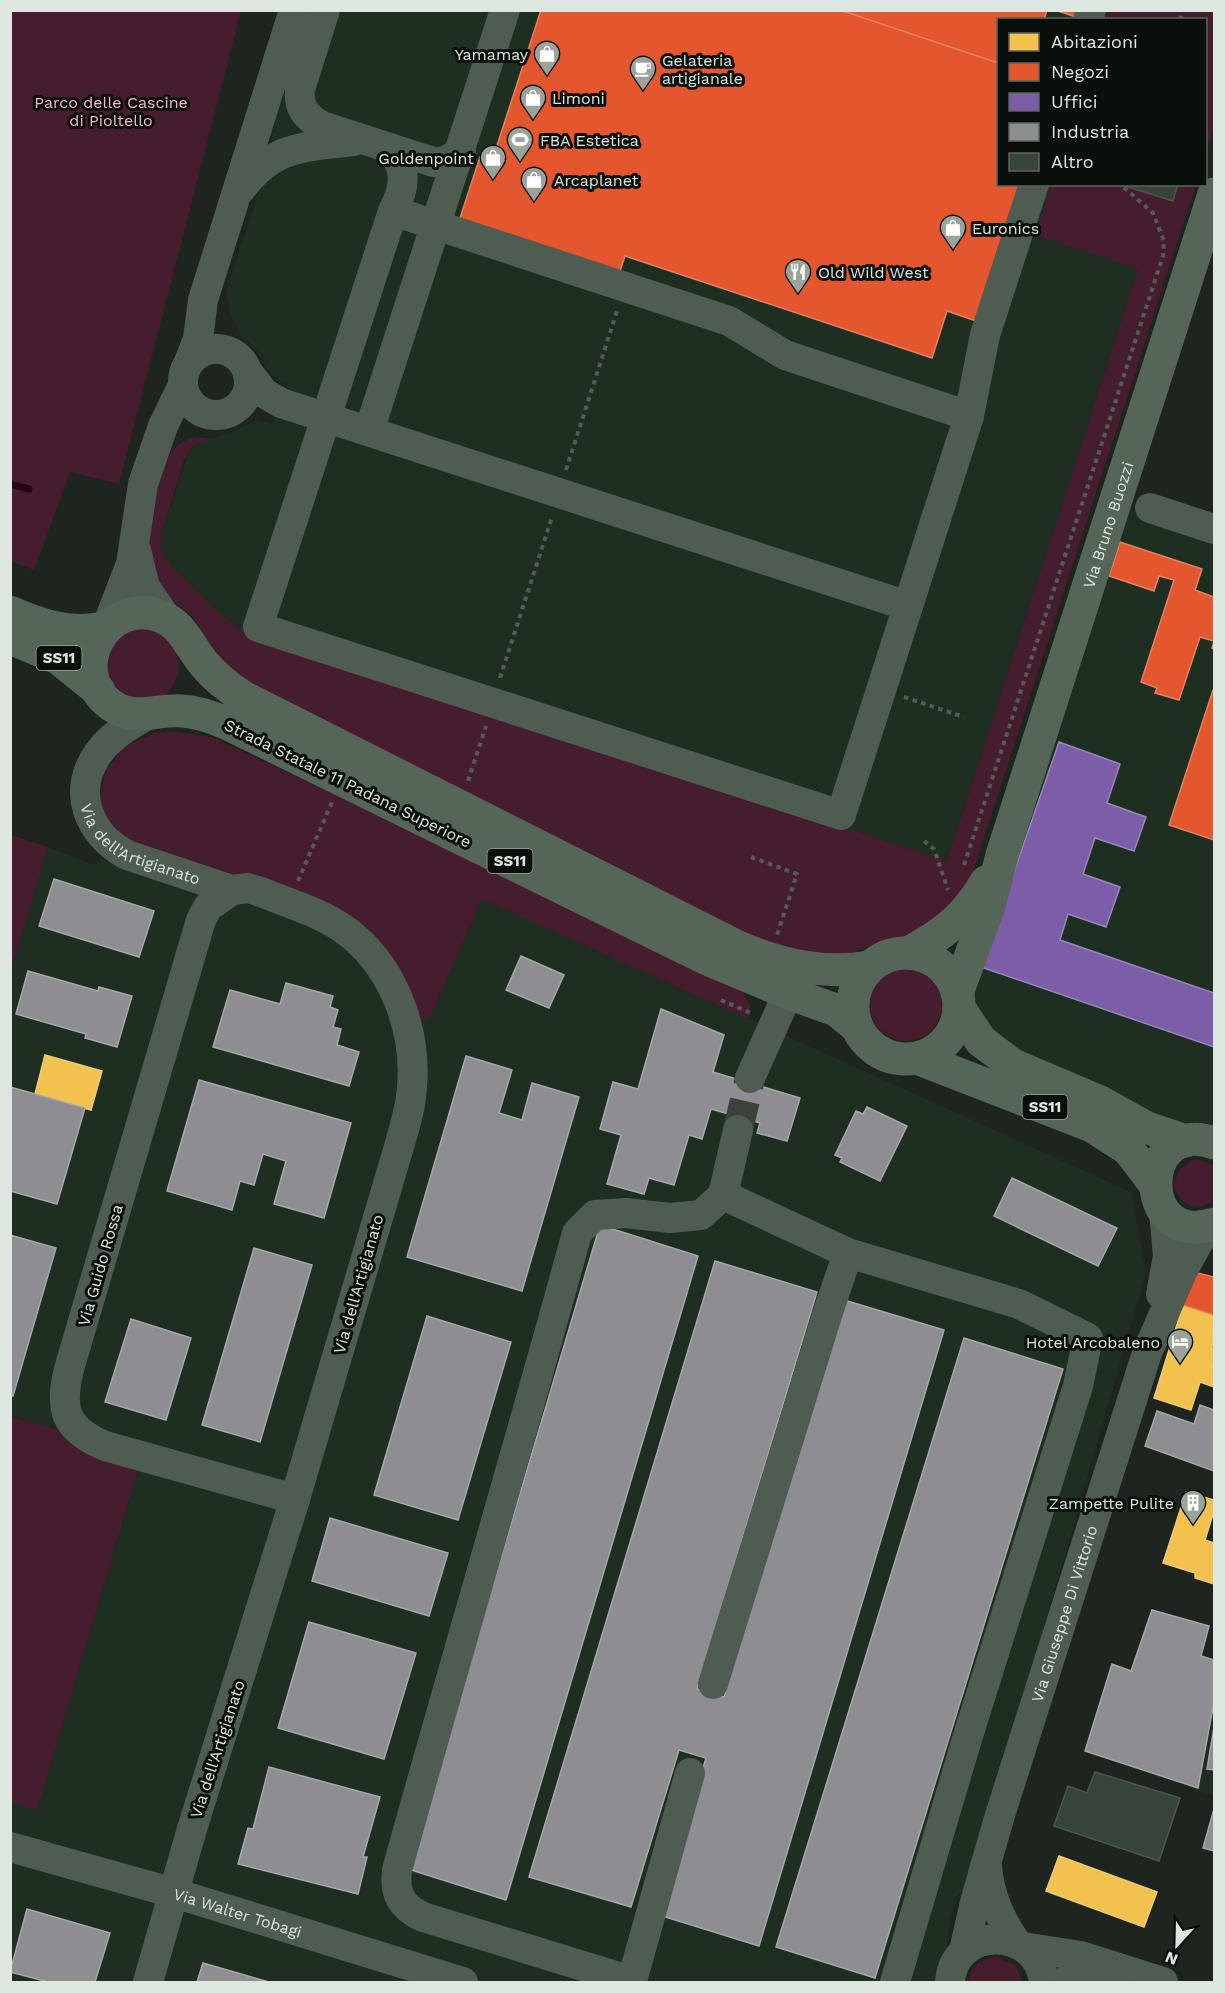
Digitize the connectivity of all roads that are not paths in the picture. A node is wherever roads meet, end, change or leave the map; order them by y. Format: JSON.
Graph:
{"nodes":[{"id":1,"x":294,"y":10,"type":"edge"},
{"id":2,"x":325,"y":10,"type":"edge"},
{"id":3,"x":505,"y":10,"type":"edge"},
{"id":4,"x":376,"y":144,"type":"junction"},
{"id":5,"x":461,"y":153,"type":"junction"},
{"id":6,"x":1033,"y":186,"type":"edge"},
{"id":7,"x":1215,"y":194,"type":"edge"},
{"id":8,"x":236,"y":196,"type":"junction"},
{"id":9,"x":393,"y":211,"type":"junction"},
{"id":10,"x":435,"y":225,"type":"junction"},
{"id":11,"x":213,"y":268,"type":"junction"},
{"id":12,"x":242,"y":363,"type":"junction"},
{"id":13,"x":186,"y":374,"type":"junction"},
{"id":14,"x":281,"y":403,"type":"junction"},
{"id":15,"x":241,"y":404,"type":"junction"},
{"id":16,"x":211,"y":416,"type":"junction"},
{"id":17,"x":969,"y":416,"type":"junction"},
{"id":18,"x":326,"y":417,"type":"junction"},
{"id":19,"x":369,"y":432,"type":"junction"},
{"id":20,"x":149,"y":466,"type":"junction"},
{"id":21,"x":1150,"y":508,"type":"dead end"},
{"id":22,"x":1215,"y":529,"type":"edge"},
{"id":23,"x":135,"y":538,"type":"junction"},
{"id":24,"x":908,"y":606,"type":"junction"},
{"id":25,"x":10,"y":612,"type":"edge"},
{"id":26,"x":167,"y":619,"type":"junction"},
{"id":27,"x":106,"y":627,"type":"junction"},
{"id":28,"x":10,"y":638,"type":"edge"},
{"id":29,"x":189,"y":644,"type":"junction"},
{"id":30,"x":100,"y":693,"type":"junction"},
{"id":31,"x":152,"y":714,"type":"junction"},
{"id":32,"x":93,"y":761,"type":"junction"},
{"id":33,"x":1002,"y":855,"type":"junction"},
{"id":34,"x":232,"y":890,"type":"junction"},
{"id":35,"x":909,"y":953,"type":"junction"},
{"id":36,"x":869,"y":967,"type":"junction"},
{"id":37,"x":788,"y":993,"type":"junction"},
{"id":38,"x":958,"y":1000,"type":"junction"},
{"id":39,"x":857,"y":1027,"type":"junction"},
{"id":40,"x":917,"y":1058,"type":"junction"},
{"id":41,"x":750,"y":1078,"type":"tunnel mouth"},
{"id":42,"x":738,"y":1130,"type":"tunnel mouth"},
{"id":43,"x":1200,"y":1142,"type":"edge"},
{"id":44,"x":723,"y":1195,"type":"junction"},
{"id":45,"x":1159,"y":1197,"type":"junction"},
{"id":46,"x":1215,"y":1224,"type":"edge"},
{"id":47,"x":848,"y":1253,"type":"junction"},
{"id":48,"x":1156,"y":1327,"type":"junction"},
{"id":49,"x":295,"y":1499,"type":"junction"},
{"id":50,"x":712,"y":1684,"type":"dead end"},
{"id":51,"x":690,"y":1773,"type":"dead end"},
{"id":52,"x":10,"y":1847,"type":"edge"},
{"id":53,"x":987,"y":1867,"type":"junction"},
{"id":54,"x":174,"y":1893,"type":"junction"},
{"id":55,"x":1020,"y":1945,"type":"junction"},
{"id":56,"x":964,"y":1951,"type":"junction"},
{"id":57,"x":1152,"y":1978,"type":"edge"},
{"id":58,"x":634,"y":1982,"type":"edge"},
{"id":59,"x":148,"y":1983,"type":"edge"},
{"id":60,"x":463,"y":1983,"type":"edge"},
{"id":61,"x":895,"y":1983,"type":"edge"},
{"id":62,"x":950,"y":1983,"type":"edge"},
{"id":63,"x":1044,"y":1983,"type":"edge"},
{"id":64,"x":1063,"y":1983,"type":"edge"}],
"edges":[{"from":1,"to":8,"type":"street"},
{"from":2,"to":4,"type":"street"},
{"from":3,"to":5,"type":"street"},
{"from":4,"to":5,"type":"street"},
{"from":4,"to":8,"type":"street"},
{"from":4,"to":9,"type":"street"},
{"from":5,"to":10,"type":"street"},
{"from":6,"to":17,"type":"street"},
{"from":7,"to":33,"type":"main road","name":"Via Bruno Buozzi"},
{"from":8,"to":11,"type":"street"},
{"from":9,"to":10,"type":"street"},
{"from":9,"to":18,"type":"street"},
{"from":10,"to":17,"type":"street"},
{"from":10,"to":19,"type":"street"},
{"from":11,"to":12,"type":"street"},
{"from":11,"to":13,"type":"street"},
{"from":12,"to":13,"type":"street"},
{"from":12,"to":14,"type":"street"},
{"from":12,"to":15,"type":"street"},
{"from":13,"to":16,"type":"street"},
{"from":13,"to":20,"type":"street"},
{"from":14,"to":15,"type":"street"},
{"from":14,"to":18,"type":"street"},
{"from":15,"to":16,"type":"street"},
{"from":16,"to":20,"type":"street"},
{"from":17,"to":24,"type":"street"},
{"from":18,"to":19,"type":"street"},
{"from":18,"to":24,"type":"street"},
{"from":19,"to":24,"type":"street"},
{"from":20,"to":23,"type":"street"},
{"from":21,"to":22,"type":"street"},
{"from":23,"to":26,"type":"street"},
{"from":23,"to":27,"type":"street"},
{"from":25,"to":27,"type":"main road","number":"SS11"},
{"from":26,"to":27,"type":"main road","number":"SS11"},
{"from":26,"to":29,"type":"main road","name":"Strada Statale 11 Padana Superiore","number":"SS11"},
{"from":27,"to":30,"type":"main road","number":"SS11"},
{"from":28,"to":30,"type":"main road","name":"Strada Statale 11 Padana Superiore","number":"SS11"},
{"from":29,"to":31,"type":"main road"},
{"from":29,"to":36,"type":"main road","name":"Strada Statale 11 Padana Superiore","number":"SS11"},
{"from":30,"to":31,"type":"main road","name":"Strada Statale 11 Padana Superiore","number":"SS11"},
{"from":30,"to":32,"type":"street","name":"Via dell'Artigianato"},
{"from":31,"to":32,"type":"street"},
{"from":31,"to":37,"type":"main road","name":"Strada Statale 11 Padana Superiore","number":"SS11"},
{"from":32,"to":34,"type":"street","name":"Via dell'Artigianato"},
{"from":33,"to":35,"type":"main road","name":"Via Bruno Buozzi"},
{"from":33,"to":38,"type":"main road","name":"Via Bruno Buozzi"},
{"from":34,"to":49,"type":"street","name":"Via dell'Artigianato"},
{"from":34,"to":49,"type":"street","name":"Via Guido Rossa"},
{"from":35,"to":36,"type":"main road","name":"Strada Statale 11 Padana Superiore","number":"SS11"},
{"from":35,"to":38,"type":"main road","number":"SS11"},
{"from":36,"to":39,"type":"main road"},
{"from":37,"to":39,"type":"main road","name":"Strada Statale 11 Padana Superiore","number":"SS11"},
{"from":37,"to":41,"type":"street"},
{"from":38,"to":40,"type":"main road"},
{"from":38,"to":43,"type":"main road","number":"SS11"},
{"from":39,"to":40,"type":"main road","name":"Strada Statale 11 Padana Superiore","number":"SS11"},
{"from":40,"to":45,"type":"main road","name":"Strada Statale 11 Padana Superiore","number":"SS11"},
{"from":42,"to":44,"type":"street"},
{"from":43,"to":45,"type":"main road","number":"SS11"},
{"from":44,"to":47,"type":"street"},
{"from":44,"to":58,"type":"street"},
{"from":45,"to":46,"type":"main road","name":"Strada Statale 11 Padana Superiore","number":"SS11"},
{"from":45,"to":48,"type":"street","name":"Via Giuseppe Di Vittorio"},
{"from":46,"to":48,"type":"street","name":"Via Giuseppe Di Vittorio"},
{"from":47,"to":50,"type":"street"},
{"from":47,"to":61,"type":"street"},
{"from":48,"to":53,"type":"street","name":"Via Giuseppe Di Vittorio"},
{"from":49,"to":54,"type":"street","name":"Via dell'Artigianato"},
{"from":51,"to":58,"type":"street"},
{"from":52,"to":54,"type":"street","name":"Via Walter Tobagi"},
{"from":53,"to":55,"type":"street","name":"Via Giuseppe Di Vittorio"},
{"from":53,"to":56,"type":"street","name":"Via Giuseppe Di Vittorio"},
{"from":54,"to":59,"type":"street","name":"Via dell'Artigianato"},
{"from":54,"to":60,"type":"street","name":"Via Walter Tobagi"},
{"from":55,"to":56,"type":"street"},
{"from":55,"to":57,"type":"street"},
{"from":55,"to":63,"type":"street","name":"Via Giuseppe Di Vittorio"},
{"from":56,"to":62,"type":"street","name":"Via Giuseppe Di Vittorio"},
{"from":57,"to":64,"type":"street"}]}
